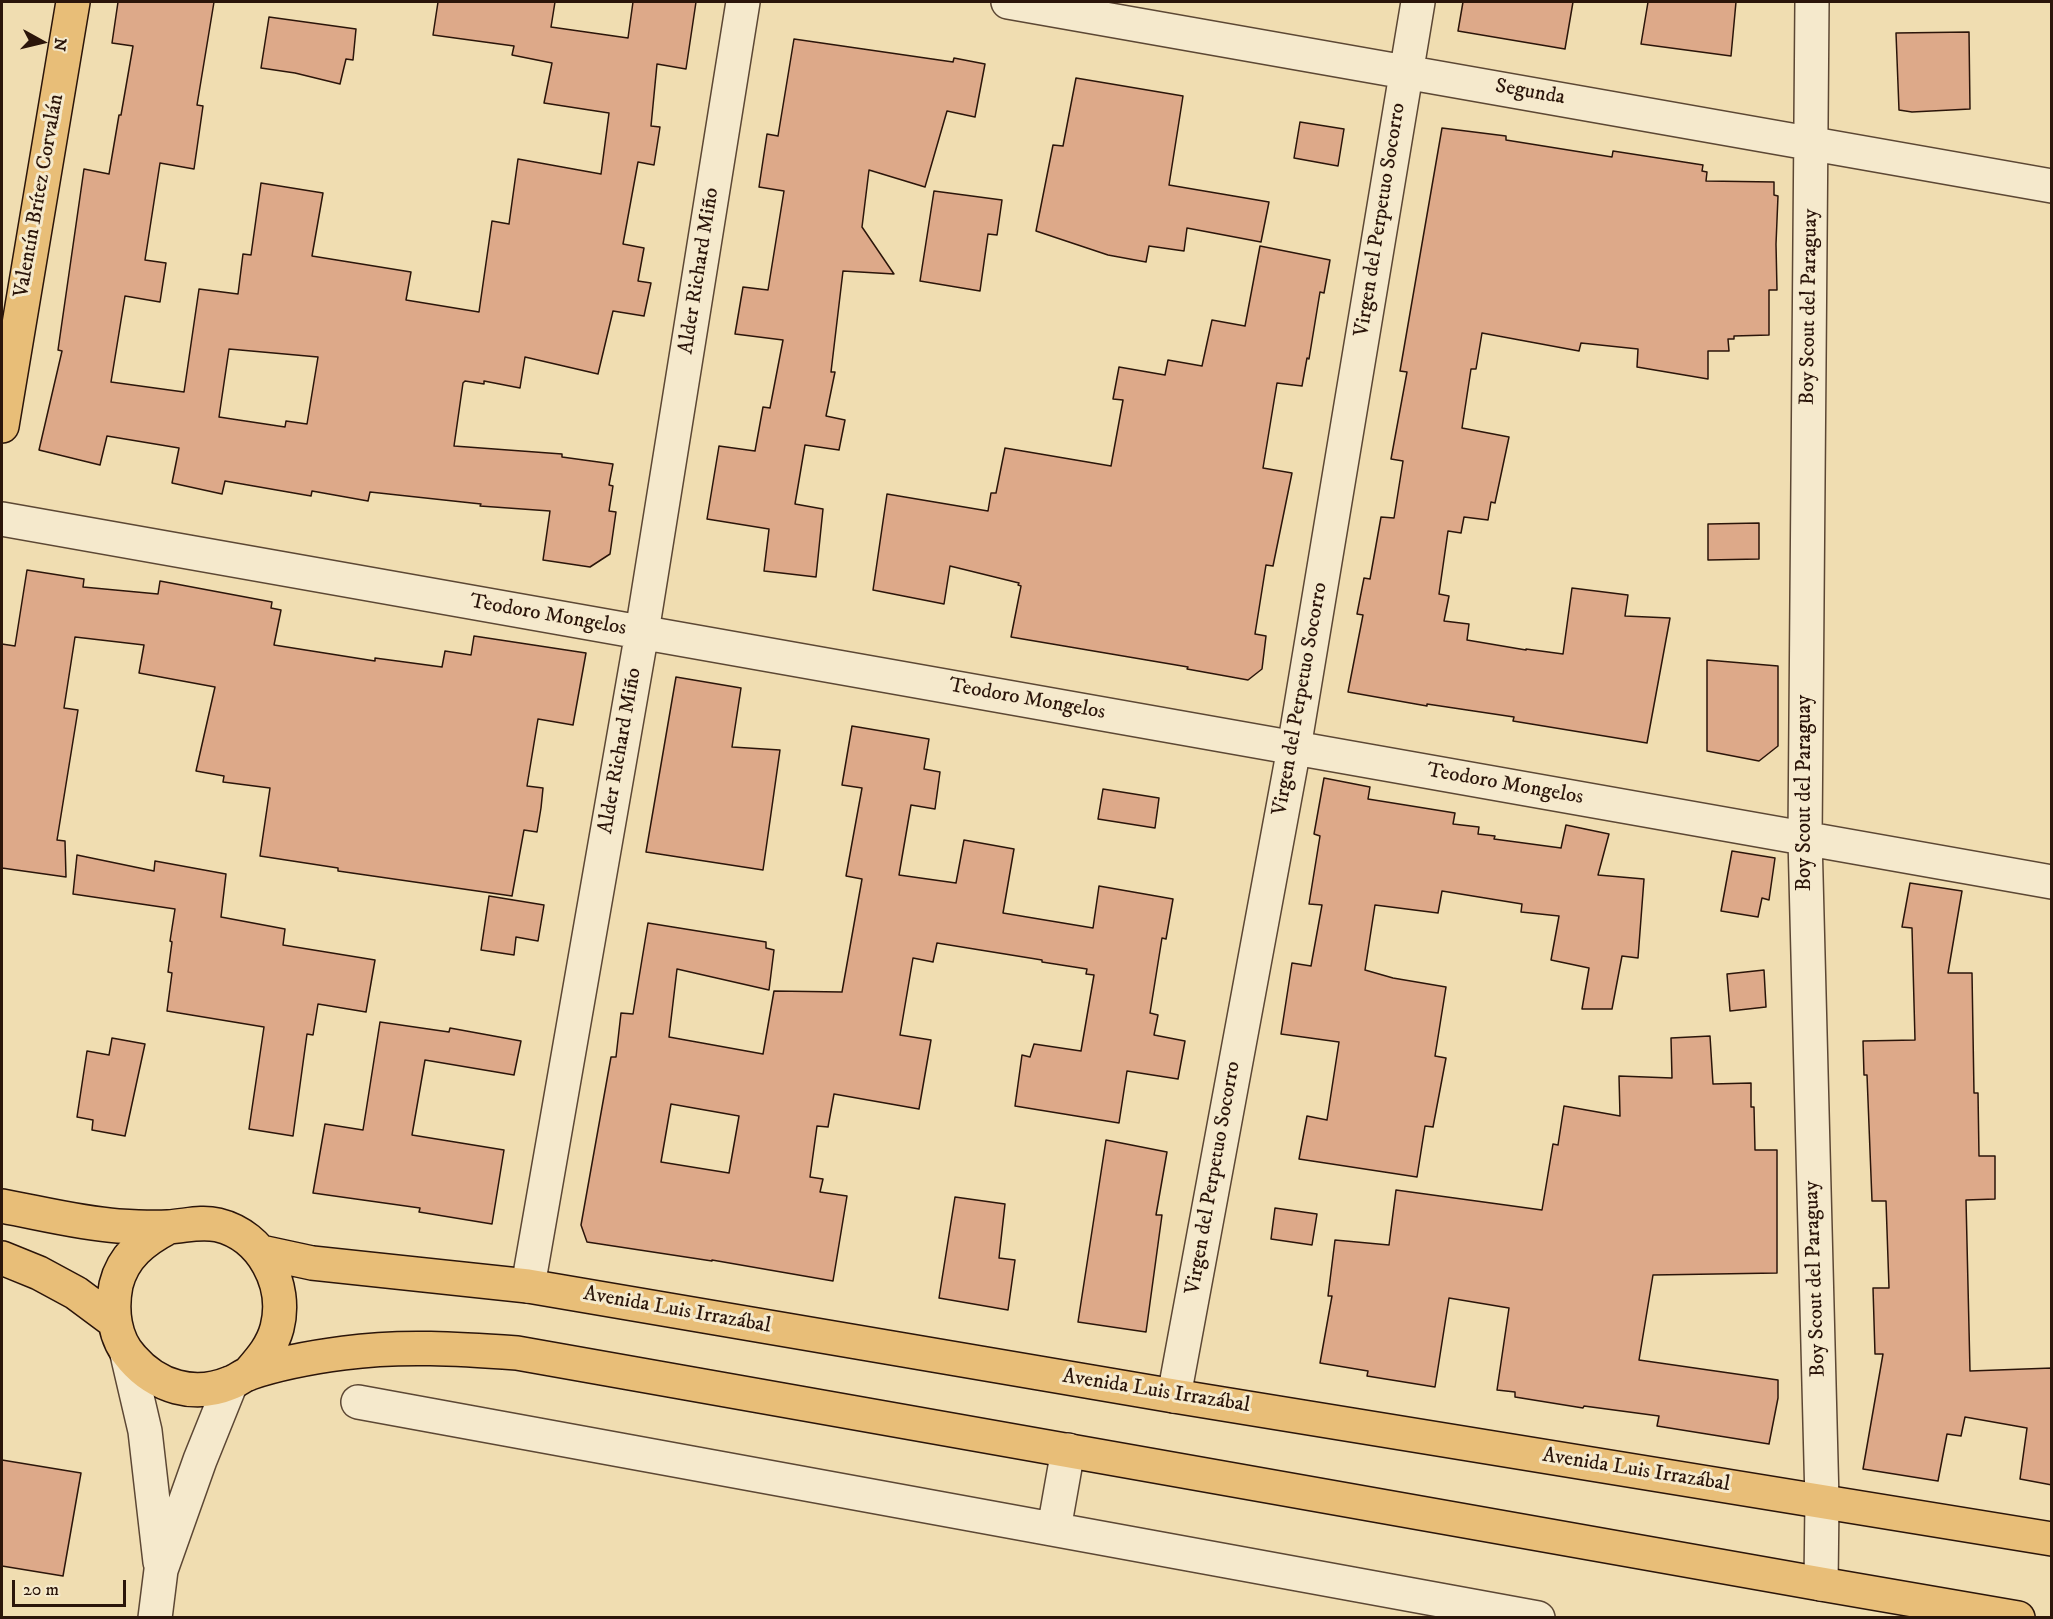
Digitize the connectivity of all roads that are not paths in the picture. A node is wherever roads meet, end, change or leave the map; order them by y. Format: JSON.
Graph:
{"nodes":[{"id":1,"x":73,"y":2,"type":"edge"},
{"id":2,"x":743,"y":2,"type":"edge"},
{"id":3,"x":1008,"y":2,"type":"edge"},
{"id":4,"x":1418,"y":2,"type":"edge"},
{"id":5,"x":1812,"y":2,"type":"edge"},
{"id":6,"x":1406,"y":71,"type":"junction"},
{"id":7,"x":1811,"y":142,"type":"junction"},
{"id":8,"x":2052,"y":186,"type":"edge"},
{"id":9,"x":2,"y":426,"type":"edge"},
{"id":10,"x":2,"y":519,"type":"edge"},
{"id":11,"x":642,"y":632,"type":"junction"},
{"id":12,"x":1294,"y":747,"type":"junction"},
{"id":13,"x":1804,"y":838,"type":"junction"},
{"id":14,"x":2052,"y":882,"type":"edge"},
{"id":15,"x":2,"y":1206,"type":"edge"},
{"id":16,"x":169,"y":1227,"type":"junction"},
{"id":17,"x":261,"y":1252,"type":"junction"},
{"id":18,"x":2,"y":1258,"type":"edge"},
{"id":19,"x":528,"y":1286,"type":"junction"},
{"id":20,"x":115,"y":1322,"type":"junction"},
{"id":21,"x":127,"y":1354,"type":"junction"},
{"id":22,"x":239,"y":1378,"type":"junction"},
{"id":23,"x":1174,"y":1396,"type":"junction"},
{"id":24,"x":358,"y":1402,"type":"dead end"},
{"id":25,"x":1068,"y":1450,"type":"junction"},
{"id":26,"x":1822,"y":1501,"type":"junction"},
{"id":27,"x":1054,"y":1529,"type":"junction"},
{"id":28,"x":2052,"y":1539,"type":"edge"},
{"id":29,"x":161,"y":1570,"type":"junction"},
{"id":30,"x":1821,"y":1584,"type":"junction"},
{"id":31,"x":155,"y":1617,"type":"edge"},
{"id":32,"x":1538,"y":1617,"type":"edge"},
{"id":33,"x":2018,"y":1617,"type":"edge"}],
"edges":[{"from":1,"to":9,"type":"main road","name":"Valentín Brítez Corvalán"},
{"from":2,"to":11,"type":"street","name":"Alder Richard Miño"},
{"from":3,"to":6,"type":"street","name":"Segunda"},
{"from":4,"to":6,"type":"street","name":"Virgen del Perpetuo Socorro"},
{"from":5,"to":7,"type":"street","name":"Boy Scout del Paraguay"},
{"from":6,"to":7,"type":"street","name":"Segunda"},
{"from":6,"to":12,"type":"street","name":"Virgen del Perpetuo Socorro"},
{"from":7,"to":8,"type":"street","name":"Segunda"},
{"from":7,"to":13,"type":"street","name":"Boy Scout del Paraguay"},
{"from":10,"to":11,"type":"street","name":"Teodoro Mongelos"},
{"from":11,"to":12,"type":"street","name":"Teodoro Mongelos"},
{"from":11,"to":19,"type":"street","name":"Alder Richard Miño"},
{"from":12,"to":13,"type":"street","name":"Teodoro Mongelos"},
{"from":12,"to":23,"type":"street","name":"Virgen del Perpetuo Socorro"},
{"from":13,"to":14,"type":"street","name":"Teodoro Mongelos"},
{"from":13,"to":26,"type":"street","name":"Boy Scout del Paraguay"},
{"from":15,"to":16,"type":"main road","name":"Avenida Luis Irrazábal"},
{"from":16,"to":17,"type":"main road","name":"Avenida Luis Irrazábal"},
{"from":16,"to":20,"type":"main road","name":"Avenida Luis Irrazábal"},
{"from":17,"to":19,"type":"main road","name":"Avenida Luis Irrazábal"},
{"from":17,"to":22,"type":"main road","name":"Avenida Luis Irrazábal"},
{"from":18,"to":20,"type":"main road"},
{"from":19,"to":23,"type":"main road","name":"Avenida Luis Irrazábal"},
{"from":20,"to":21,"type":"main road","name":"Avenida Luis Irrazábal"},
{"from":21,"to":22,"type":"main road","name":"Avenida Luis Irrazábal"},
{"from":21,"to":29,"type":"street"},
{"from":22,"to":25,"type":"main road","name":"Avenida Luis Irrazábal"},
{"from":22,"to":29,"type":"street"},
{"from":23,"to":26,"type":"main road","name":"Avenida Luis Irrazábal"},
{"from":24,"to":27,"type":"street"},
{"from":25,"to":27,"type":"street"},
{"from":25,"to":30,"type":"main road","name":"Avenida Luis Irrazábal"},
{"from":26,"to":28,"type":"main road","name":"Avenida Luis Irrazábal"},
{"from":26,"to":30,"type":"street","name":"Boy Scout del Paraguay"},
{"from":27,"to":32,"type":"street"},
{"from":29,"to":31,"type":"street"},
{"from":30,"to":33,"type":"main road","name":"Avenida Luis Irrazábal"}]}
